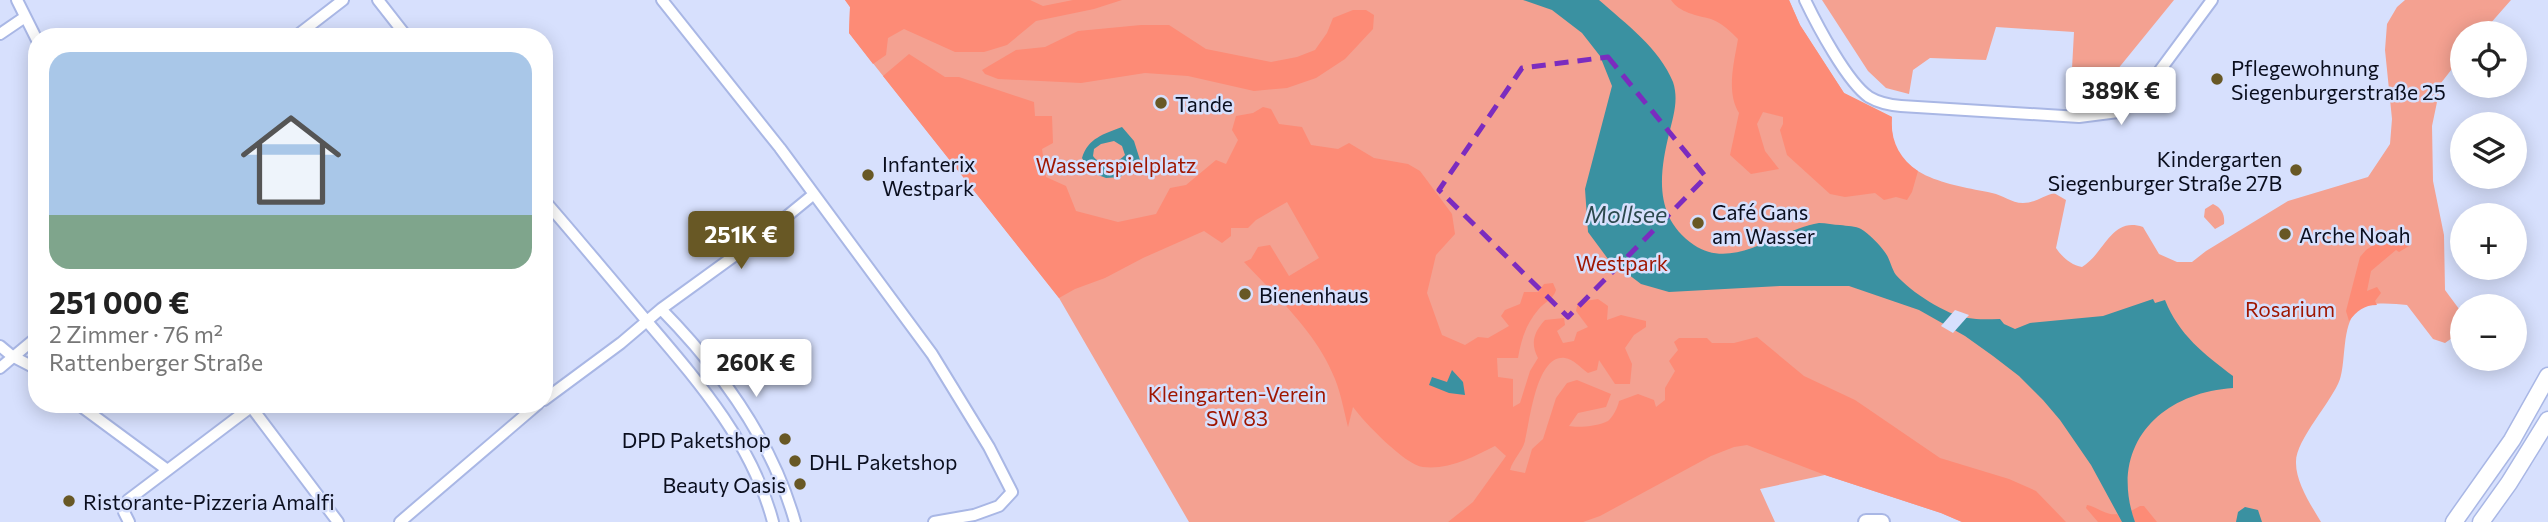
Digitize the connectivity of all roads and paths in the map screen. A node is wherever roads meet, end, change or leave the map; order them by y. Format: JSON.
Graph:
{"nodes":[{"id":1,"x":18,"y":0,"type":"edge"},
{"id":2,"x":343,"y":0,"type":"edge"},
{"id":3,"x":377,"y":0,"type":"edge"},
{"id":4,"x":662,"y":0,"type":"edge"},
{"id":5,"x":1804,"y":0,"type":"edge"},
{"id":6,"x":2212,"y":0,"type":"edge"},
{"id":7,"x":25,"y":17,"type":"junction"},
{"id":8,"x":31,"y":28,"type":"edge"},
{"id":9,"x":307,"y":28,"type":"edge"},
{"id":10,"x":400,"y":28,"type":"edge"},
{"id":11,"x":0,"y":34,"type":"edge"},
{"id":12,"x":814,"y":194,"type":"junction"},
{"id":13,"x":553,"y":211,"type":"edge"},
{"id":14,"x":661,"y":309,"type":"junction"},
{"id":15,"x":647,"y":321,"type":"junction"},
{"id":16,"x":28,"y":344,"type":"edge"},
{"id":17,"x":0,"y":346,"type":"edge"},
{"id":18,"x":12,"y":356,"type":"junction"},
{"id":19,"x":28,"y":364,"type":"edge"},
{"id":20,"x":0,"y":368,"type":"edge"},
{"id":21,"x":2548,"y":376,"type":"edge"},
{"id":22,"x":553,"y":393,"type":"edge"},
{"id":23,"x":90,"y":413,"type":"edge"},
{"id":24,"x":240,"y":413,"type":"edge"},
{"id":25,"x":256,"y":413,"type":"edge"},
{"id":26,"x":527,"y":413,"type":"edge"},
{"id":27,"x":2548,"y":420,"type":"edge"},
{"id":28,"x":166,"y":469,"type":"junction"},
{"id":29,"x":129,"y":522,"type":"edge"},
{"id":30,"x":338,"y":522,"type":"edge"},
{"id":31,"x":400,"y":522,"type":"edge"},
{"id":32,"x":773,"y":522,"type":"edge"},
{"id":33,"x":795,"y":522,"type":"edge"},
{"id":34,"x":934,"y":522,"type":"edge"},
{"id":35,"x":1866,"y":522,"type":"edge"},
{"id":36,"x":1882,"y":522,"type":"edge"},
{"id":37,"x":2454,"y":522,"type":"edge"},
{"id":38,"x":2481,"y":522,"type":"edge"}],
"edges":[{"from":1,"to":7,"type":"street"},
{"from":2,"to":9,"type":"street"},
{"from":3,"to":10,"type":"street"},
{"from":4,"to":12,"type":"street"},
{"from":5,"to":6,"type":"street"},
{"from":7,"to":8,"type":"street"},
{"from":7,"to":11,"type":"street"},
{"from":12,"to":14,"type":"street"},
{"from":12,"to":34,"type":"street"},
{"from":13,"to":15,"type":"street"},
{"from":14,"to":15,"type":"street"},
{"from":14,"to":33,"type":"street"},
{"from":15,"to":22,"type":"street"},
{"from":15,"to":32,"type":"street"},
{"from":16,"to":18,"type":"street"},
{"from":17,"to":18,"type":"street"},
{"from":18,"to":19,"type":"street"},
{"from":18,"to":20,"type":"street"},
{"from":21,"to":37,"type":"main road"},
{"from":23,"to":28,"type":"street"},
{"from":24,"to":28,"type":"street"},
{"from":25,"to":30,"type":"street"},
{"from":26,"to":31,"type":"street"},
{"from":27,"to":38,"type":"main road"},
{"from":28,"to":29,"type":"street"},
{"from":35,"to":36,"type":"street"}]}
